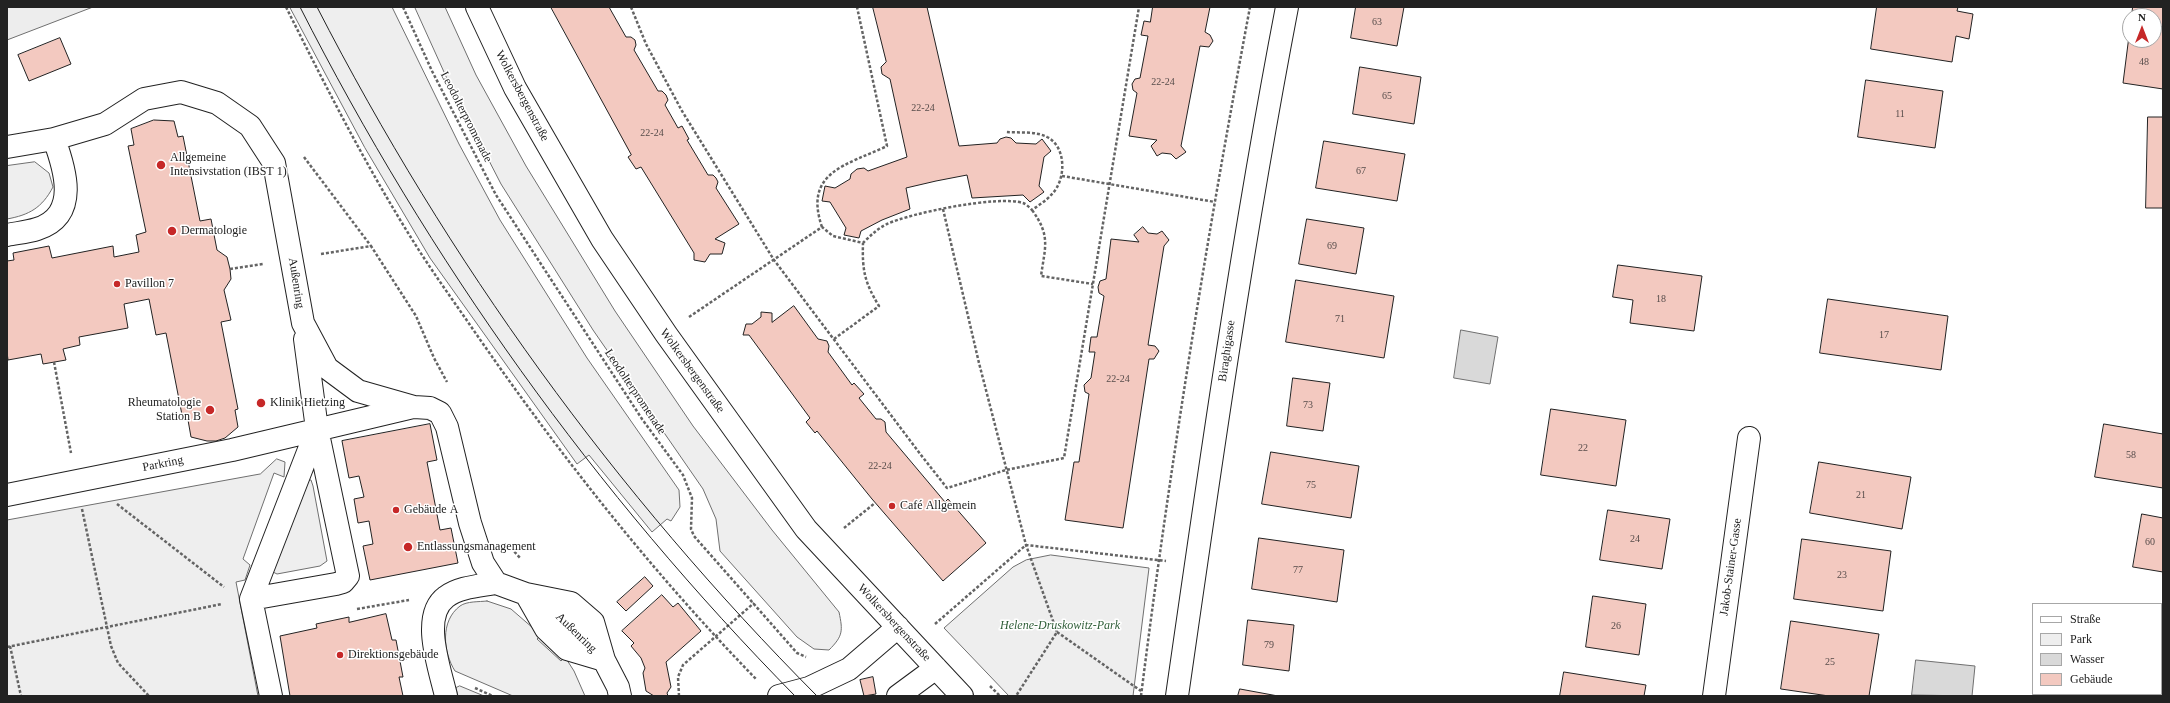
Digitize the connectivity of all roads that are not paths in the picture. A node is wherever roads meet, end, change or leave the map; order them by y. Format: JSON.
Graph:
{"nodes":[{"id":1,"x":477,"y":7,"type":"edge"},
{"id":2,"x":1288,"y":7,"type":"edge"},
{"id":3,"x":54,"y":139,"type":"junction"},
{"id":4,"x":7,"y":147,"type":"edge"},
{"id":5,"x":7,"y":235,"type":"edge"},
{"id":6,"x":303,"y":323,"type":"junction"},
{"id":7,"x":414,"y":407,"type":"junction"},
{"id":8,"x":317,"y":429,"type":"junction"},
{"id":9,"x":1749,"y":438,"type":"dead end"},
{"id":10,"x":7,"y":495,"type":"edge"},
{"id":11,"x":496,"y":583,"type":"junction"},
{"id":12,"x":246,"y":600,"type":"junction"},
{"id":13,"x":898,"y":627,"type":"junction"},
{"id":14,"x":936,"y":668,"type":"junction"},
{"id":15,"x":271,"y":696,"type":"edge"},
{"id":16,"x":446,"y":696,"type":"edge"},
{"id":17,"x":620,"y":696,"type":"edge"},
{"id":18,"x":779,"y":696,"type":"edge"},
{"id":19,"x":898,"y":696,"type":"edge"},
{"id":20,"x":962,"y":696,"type":"edge"},
{"id":21,"x":1177,"y":696,"type":"edge"},
{"id":22,"x":1714,"y":696,"type":"edge"}],
"edges":[{"from":1,"to":13,"type":"street","name":"Wolkersbergenstraße"},
{"from":2,"to":21,"type":"street","name":"Biraghigasse"},
{"from":3,"to":4,"type":"street","name":"Außenring"},
{"from":3,"to":5,"type":"street"},
{"from":3,"to":6,"type":"street","name":"Außenring"},
{"from":6,"to":7,"type":"street","name":"Außenring"},
{"from":6,"to":8,"type":"street"},
{"from":7,"to":8,"type":"street","name":"Parkring"},
{"from":7,"to":11,"type":"street","name":"Außenring"},
{"from":8,"to":10,"type":"street","name":"Parkring"},
{"from":8,"to":12,"type":"street"},
{"from":8,"to":12,"type":"street"},
{"from":9,"to":22,"type":"street","name":"Jakob-Stainer-Gasse"},
{"from":11,"to":16,"type":"street"},
{"from":11,"to":17,"type":"street","name":"Außenring"},
{"from":12,"to":15,"type":"street"},
{"from":13,"to":14,"type":"street","name":"Wolkersbergenstraße"},
{"from":13,"to":18,"type":"street"},
{"from":14,"to":19,"type":"street"},
{"from":14,"to":20,"type":"street","name":"Wolkersbergenstraße"}]}
